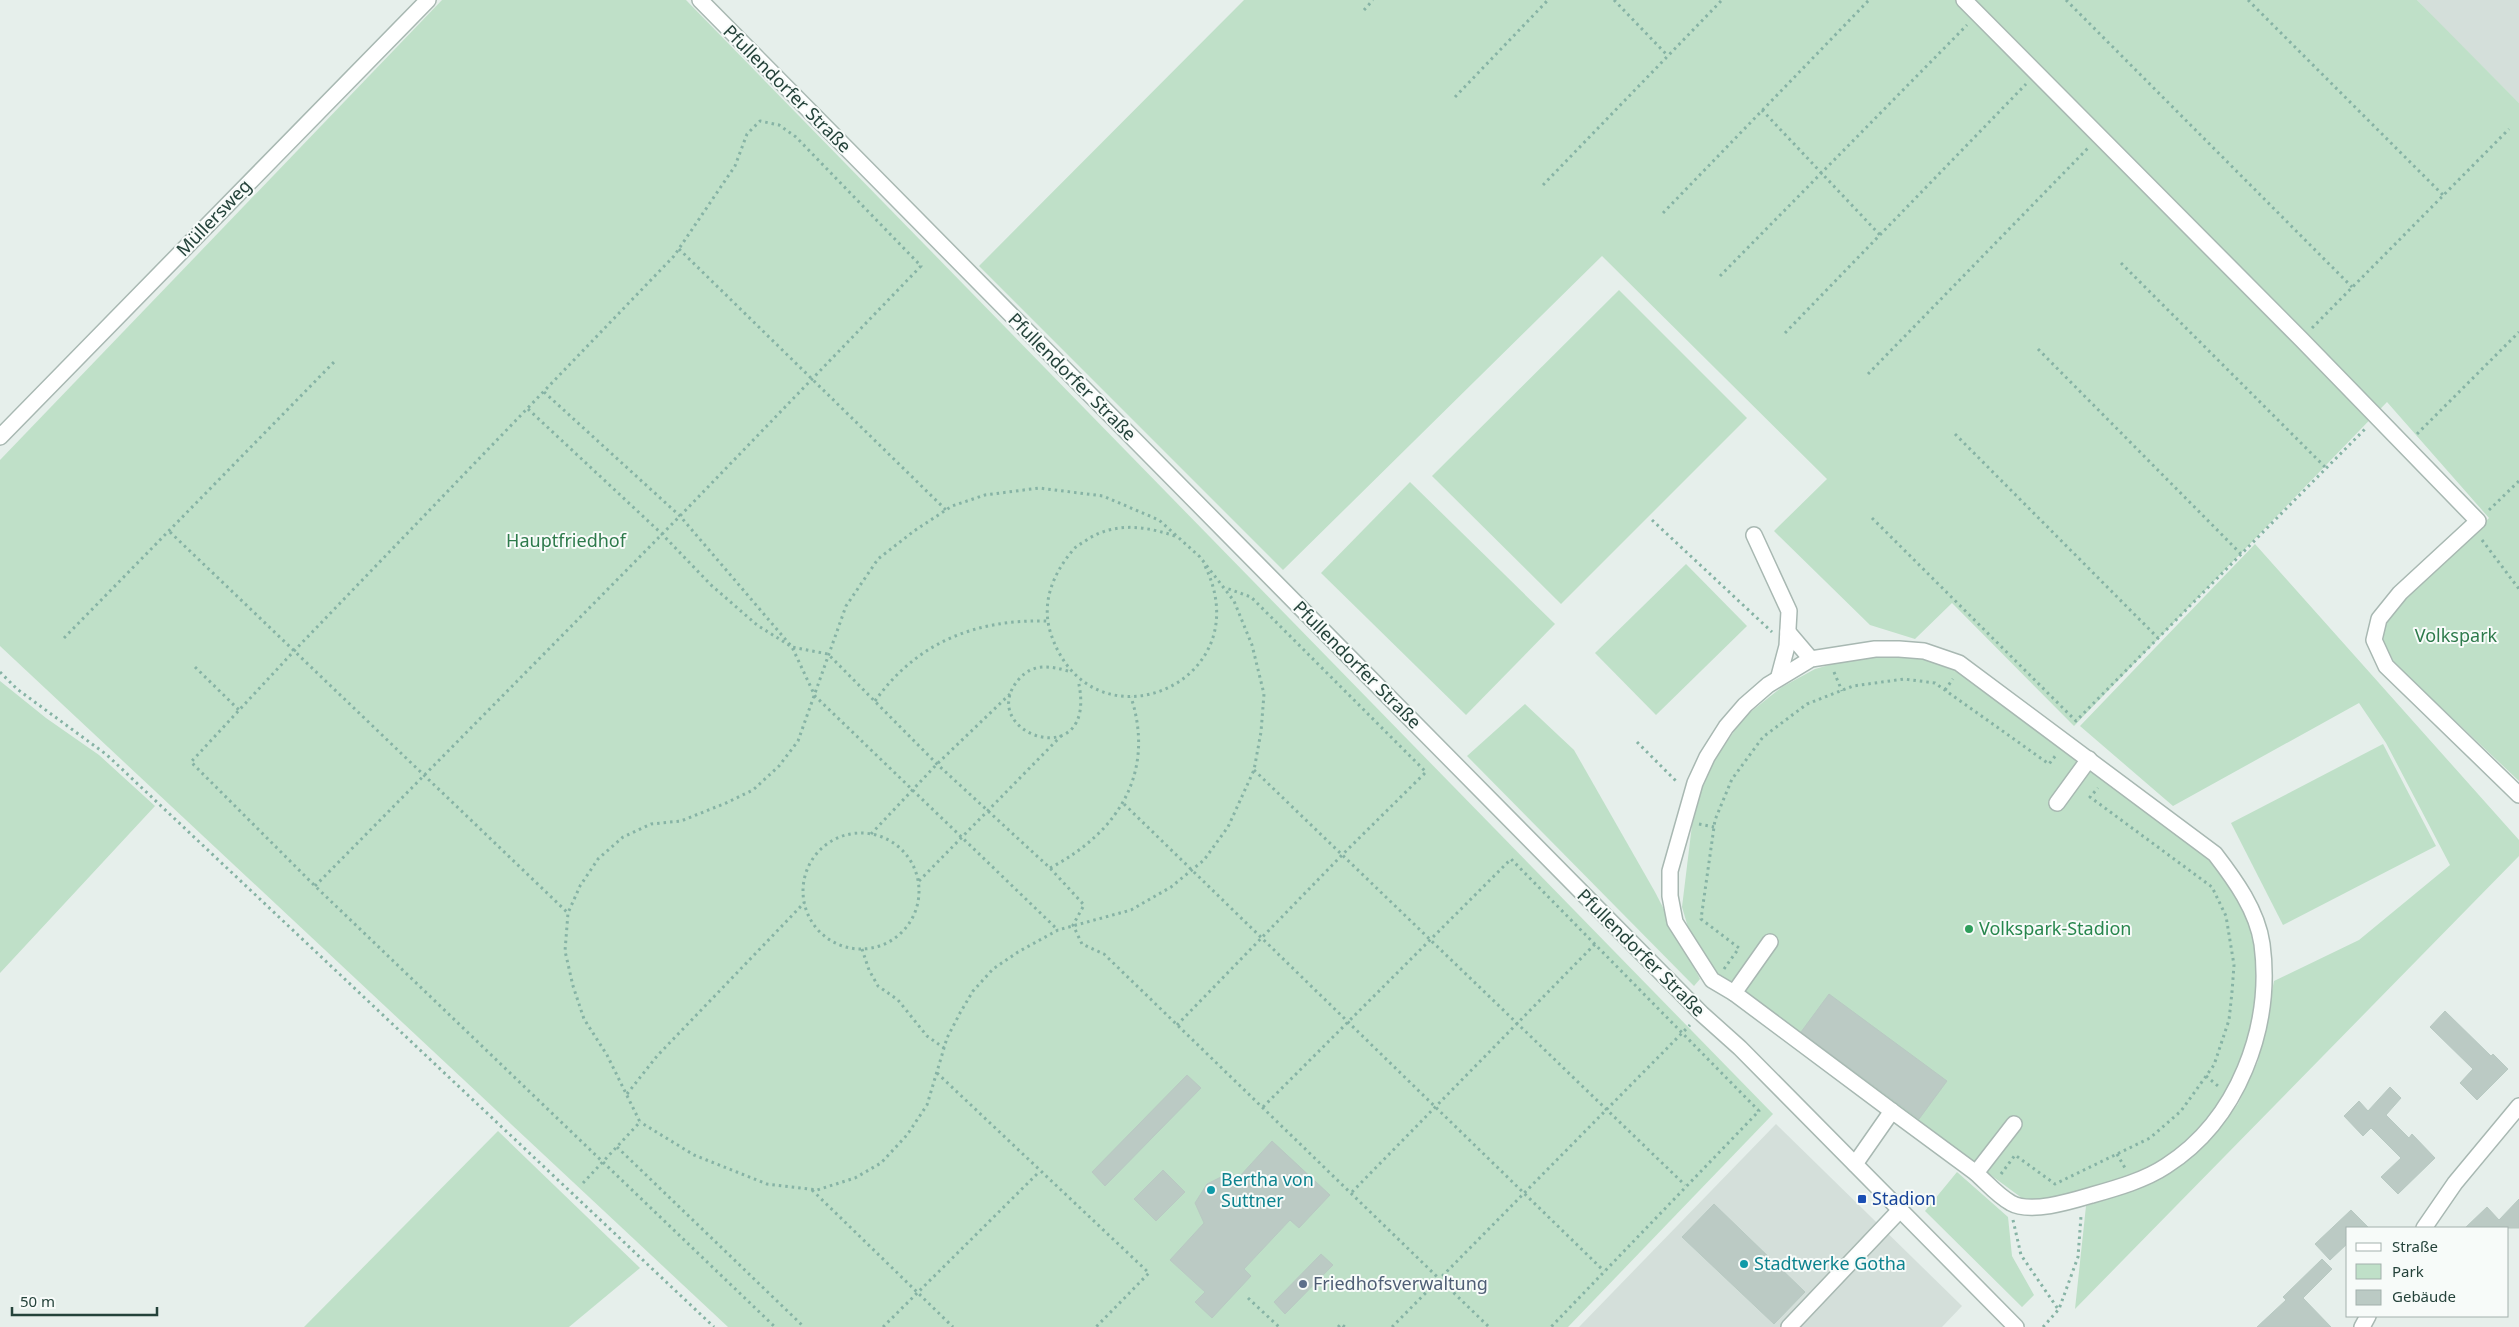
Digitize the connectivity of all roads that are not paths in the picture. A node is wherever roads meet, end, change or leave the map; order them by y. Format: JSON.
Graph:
{"nodes":[{"id":1,"x":428,"y":0,"type":"edge"},
{"id":2,"x":700,"y":0,"type":"edge"},
{"id":3,"x":1964,"y":0,"type":"edge"},
{"id":4,"x":0,"y":437,"type":"edge"},
{"id":5,"x":1754,"y":535,"type":"dead end"},
{"id":6,"x":1788,"y":639,"type":"junction"},
{"id":7,"x":1811,"y":659,"type":"junction"},
{"id":8,"x":1780,"y":676,"type":"junction"},
{"id":9,"x":2089,"y":759,"type":"junction"},
{"id":10,"x":2519,"y":795,"type":"edge"},
{"id":11,"x":2057,"y":803,"type":"dead end"},
{"id":12,"x":1770,"y":942,"type":"dead end"},
{"id":13,"x":1734,"y":993,"type":"junction"},
{"id":14,"x":2519,"y":1106,"type":"edge"},
{"id":15,"x":1892,"y":1111,"type":"junction"},
{"id":16,"x":2014,"y":1124,"type":"dead end"},
{"id":17,"x":1855,"y":1164,"type":"junction"},
{"id":18,"x":1976,"y":1173,"type":"junction"},
{"id":19,"x":1900,"y":1210,"type":"junction"},
{"id":20,"x":2425,"y":1227,"type":"edge"},
{"id":21,"x":1789,"y":1327,"type":"edge"},
{"id":22,"x":2016,"y":1327,"type":"edge"}],
"edges":[{"from":1,"to":4,"type":"street","name":"Müllersweg"},
{"from":2,"to":17,"type":"street","name":"Pfullendorfer Straße"},
{"from":3,"to":10,"type":"street"},
{"from":5,"to":6,"type":"street"},
{"from":6,"to":7,"type":"street"},
{"from":6,"to":8,"type":"street"},
{"from":7,"to":8,"type":"street"},
{"from":7,"to":9,"type":"street"},
{"from":8,"to":13,"type":"street"},
{"from":9,"to":11,"type":"street"},
{"from":9,"to":18,"type":"street"},
{"from":12,"to":13,"type":"street"},
{"from":13,"to":15,"type":"street"},
{"from":14,"to":20,"type":"street"},
{"from":15,"to":17,"type":"street"},
{"from":15,"to":18,"type":"street"},
{"from":16,"to":18,"type":"street"},
{"from":17,"to":19,"type":"street","name":"Pfullendorfer Straße"},
{"from":19,"to":21,"type":"street"},
{"from":19,"to":22,"type":"street","name":"Pfullendorfer Straße"}]}
